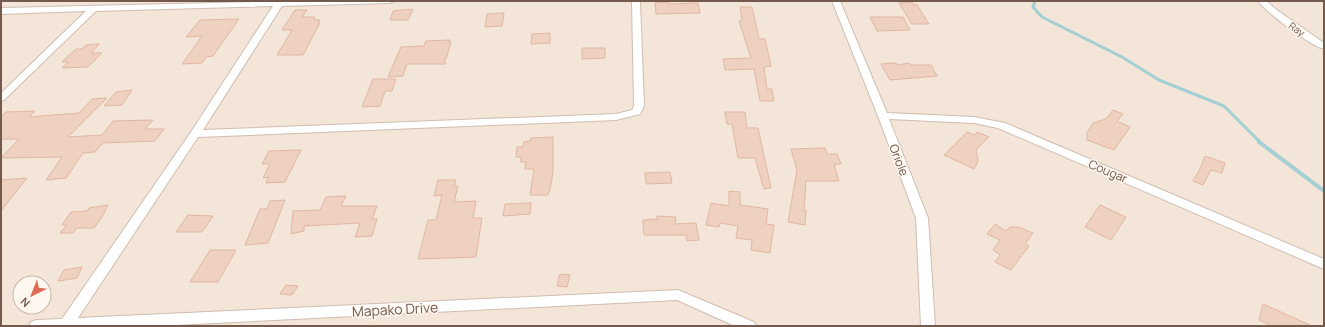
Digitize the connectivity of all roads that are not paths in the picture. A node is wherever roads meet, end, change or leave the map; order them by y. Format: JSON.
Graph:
{"nodes":[{"id":1,"x":390,"y":1,"type":"edge"},
{"id":2,"x":636,"y":1,"type":"edge"},
{"id":3,"x":836,"y":1,"type":"edge"},
{"id":4,"x":1262,"y":1,"type":"edge"},
{"id":5,"x":279,"y":4,"type":"junction"},
{"id":6,"x":93,"y":10,"type":"junction"},
{"id":7,"x":1,"y":11,"type":"edge"},
{"id":8,"x":1324,"y":46,"type":"edge"},
{"id":9,"x":1,"y":98,"type":"edge"},
{"id":10,"x":883,"y":116,"type":"junction"},
{"id":11,"x":194,"y":134,"type":"junction"},
{"id":12,"x":1324,"y":264,"type":"edge"},
{"id":13,"x":166,"y":323,"type":"edge"},
{"id":14,"x":66,"y":325,"type":"junction"},
{"id":15,"x":36,"y":326,"type":"edge"},
{"id":16,"x":749,"y":326,"type":"edge"},
{"id":17,"x":928,"y":326,"type":"edge"}],
"edges":[{"from":1,"to":5,"type":"street"},
{"from":2,"to":11,"type":"street"},
{"from":3,"to":10,"type":"street","name":"Oriole"},
{"from":4,"to":8,"type":"street","name":"Ray"},
{"from":5,"to":6,"type":"street"},
{"from":5,"to":11,"type":"street"},
{"from":6,"to":7,"type":"street"},
{"from":6,"to":9,"type":"street"},
{"from":10,"to":12,"type":"street","name":"Cougar"},
{"from":10,"to":17,"type":"street","name":"Oriole"},
{"from":11,"to":14,"type":"street"},
{"from":13,"to":14,"type":"street","name":"Mapako Drive"},
{"from":13,"to":16,"type":"street","name":"Mapako Drive"},
{"from":14,"to":15,"type":"street","name":"Mapako Drive"}]}
